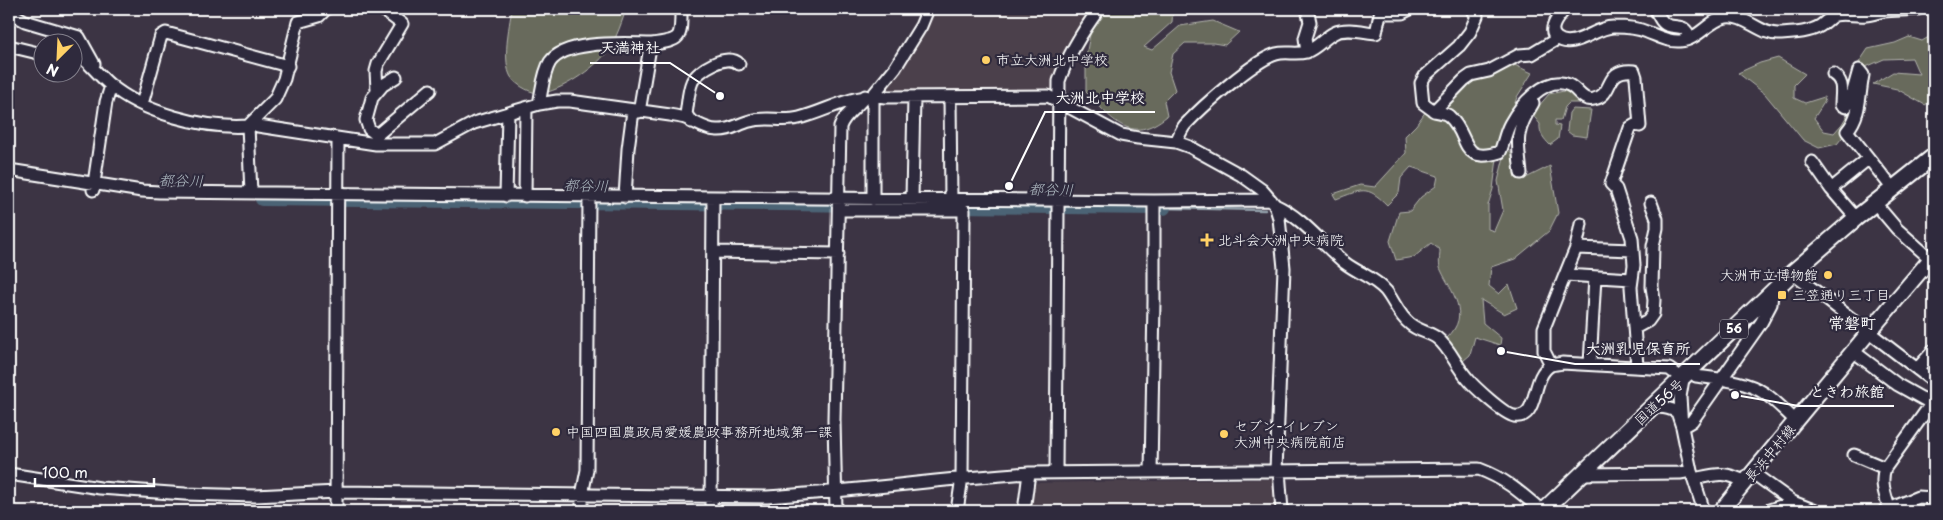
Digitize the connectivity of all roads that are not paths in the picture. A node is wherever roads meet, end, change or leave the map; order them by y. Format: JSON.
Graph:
{"nodes":[{"id":1,"x":326,"y":9,"type":"edge"},
{"id":2,"x":382,"y":9,"type":"edge"},
{"id":3,"x":681,"y":9,"type":"edge"},
{"id":4,"x":928,"y":9,"type":"edge"},
{"id":5,"x":1099,"y":9,"type":"edge"},
{"id":6,"x":1307,"y":9,"type":"edge"},
{"id":7,"x":1410,"y":9,"type":"edge"},
{"id":8,"x":1472,"y":9,"type":"edge"},
{"id":9,"x":1564,"y":9,"type":"edge"},
{"id":10,"x":1655,"y":9,"type":"edge"},
{"id":11,"x":1918,"y":9,"type":"edge"},
{"id":12,"x":1381,"y":11,"type":"edge"},
{"id":13,"x":9,"y":12,"type":"edge"},
{"id":14,"x":1690,"y":38,"type":"junction"},
{"id":15,"x":1557,"y":39,"type":"junction"},
{"id":16,"x":652,"y":44,"type":"junction"},
{"id":17,"x":9,"y":46,"type":"edge"},
{"id":18,"x":32,"y":52,"type":"edge"},
{"id":19,"x":1307,"y":52,"type":"junction"},
{"id":20,"x":82,"y":57,"type":"edge"},
{"id":21,"x":739,"y":64,"type":"dead end"},
{"id":22,"x":288,"y":66,"type":"junction"},
{"id":23,"x":1833,"y":74,"type":"dead end"},
{"id":24,"x":99,"y":76,"type":"junction"},
{"id":25,"x":396,"y":77,"type":"dead end"},
{"id":26,"x":1563,"y":84,"type":"junction"},
{"id":27,"x":111,"y":86,"type":"junction"},
{"id":28,"x":376,"y":90,"type":"junction"},
{"id":29,"x":430,"y":90,"type":"dead end"},
{"id":30,"x":869,"y":96,"type":"junction"},
{"id":31,"x":914,"y":97,"type":"junction"},
{"id":32,"x":950,"y":97,"type":"junction"},
{"id":33,"x":1058,"y":101,"type":"junction"},
{"id":34,"x":142,"y":104,"type":"junction"},
{"id":35,"x":539,"y":104,"type":"junction"},
{"id":36,"x":526,"y":108,"type":"junction"},
{"id":37,"x":1434,"y":111,"type":"junction"},
{"id":38,"x":636,"y":112,"type":"junction"},
{"id":39,"x":508,"y":113,"type":"junction"},
{"id":40,"x":691,"y":122,"type":"junction"},
{"id":41,"x":250,"y":124,"type":"junction"},
{"id":42,"x":338,"y":139,"type":"junction"},
{"id":43,"x":377,"y":139,"type":"junction"},
{"id":44,"x":1176,"y":142,"type":"junction"},
{"id":45,"x":1934,"y":156,"type":"edge"},
{"id":46,"x":1868,"y":159,"type":"junction"},
{"id":47,"x":1812,"y":162,"type":"dead end"},
{"id":48,"x":9,"y":170,"type":"edge"},
{"id":49,"x":1521,"y":173,"type":"dead end"},
{"id":50,"x":93,"y":187,"type":"junction"},
{"id":51,"x":1831,"y":189,"type":"junction"},
{"id":52,"x":1893,"y":189,"type":"junction"},
{"id":53,"x":251,"y":193,"type":"junction"},
{"id":54,"x":506,"y":196,"type":"junction"},
{"id":55,"x":525,"y":196,"type":"junction"},
{"id":56,"x":626,"y":197,"type":"junction"},
{"id":57,"x":339,"y":198,"type":"junction"},
{"id":58,"x":873,"y":199,"type":"junction"},
{"id":59,"x":912,"y":199,"type":"junction"},
{"id":60,"x":589,"y":200,"type":"junction"},
{"id":61,"x":951,"y":200,"type":"junction"},
{"id":62,"x":713,"y":202,"type":"junction"},
{"id":63,"x":1273,"y":202,"type":"junction"},
{"id":64,"x":1650,"y":203,"type":"dead end"},
{"id":65,"x":1875,"y":203,"type":"junction"},
{"id":66,"x":839,"y":205,"type":"junction"},
{"id":67,"x":964,"y":205,"type":"junction"},
{"id":68,"x":1057,"y":205,"type":"junction"},
{"id":69,"x":1154,"y":206,"type":"junction"},
{"id":70,"x":1856,"y":218,"type":"junction"},
{"id":71,"x":1581,"y":224,"type":"dead end"},
{"id":72,"x":1576,"y":248,"type":"junction"},
{"id":73,"x":1633,"y":250,"type":"junction"},
{"id":74,"x":713,"y":252,"type":"junction"},
{"id":75,"x":838,"y":254,"type":"junction"},
{"id":76,"x":1933,"y":259,"type":"edge"},
{"id":77,"x":1792,"y":273,"type":"junction"},
{"id":78,"x":1565,"y":275,"type":"junction"},
{"id":79,"x":1595,"y":277,"type":"junction"},
{"id":80,"x":1632,"y":279,"type":"junction"},
{"id":81,"x":1772,"y":293,"type":"junction"},
{"id":82,"x":1635,"y":328,"type":"junction"},
{"id":83,"x":1869,"y":332,"type":"junction"},
{"id":84,"x":1934,"y":350,"type":"edge"},
{"id":85,"x":1853,"y":351,"type":"junction"},
{"id":86,"x":1590,"y":364,"type":"junction"},
{"id":87,"x":1551,"y":365,"type":"junction"},
{"id":88,"x":1637,"y":366,"type":"junction"},
{"id":89,"x":1918,"y":368,"type":"junction"},
{"id":90,"x":1687,"y":375,"type":"junction"},
{"id":91,"x":1721,"y":380,"type":"junction"},
{"id":92,"x":1934,"y":382,"type":"edge"},
{"id":93,"x":1933,"y":402,"type":"edge"},
{"id":94,"x":1652,"y":408,"type":"junction"},
{"id":95,"x":1796,"y":421,"type":"junction"},
{"id":96,"x":1682,"y":427,"type":"junction"},
{"id":97,"x":1854,"y":455,"type":"dead end"},
{"id":98,"x":1885,"y":468,"type":"junction"},
{"id":99,"x":1277,"y":470,"type":"junction"},
{"id":100,"x":1056,"y":472,"type":"junction"},
{"id":101,"x":1151,"y":472,"type":"junction"},
{"id":102,"x":1029,"y":473,"type":"junction"},
{"id":103,"x":9,"y":474,"type":"edge"},
{"id":104,"x":1581,"y":474,"type":"junction"},
{"id":105,"x":1692,"y":475,"type":"junction"},
{"id":106,"x":962,"y":477,"type":"junction"},
{"id":107,"x":1750,"y":477,"type":"junction"},
{"id":108,"x":337,"y":492,"type":"junction"},
{"id":109,"x":836,"y":492,"type":"junction"},
{"id":110,"x":582,"y":495,"type":"junction"},
{"id":111,"x":711,"y":497,"type":"junction"},
{"id":112,"x":1934,"y":498,"type":"edge"},
{"id":113,"x":1794,"y":502,"type":"junction"},
{"id":114,"x":1887,"y":510,"type":"edge"},
{"id":115,"x":336,"y":511,"type":"edge"},
{"id":116,"x":582,"y":511,"type":"edge"},
{"id":117,"x":711,"y":511,"type":"edge"},
{"id":118,"x":836,"y":511,"type":"edge"},
{"id":119,"x":957,"y":511,"type":"edge"},
{"id":120,"x":1024,"y":511,"type":"edge"},
{"id":121,"x":1282,"y":511,"type":"edge"},
{"id":122,"x":1542,"y":511,"type":"edge"},
{"id":123,"x":1704,"y":511,"type":"edge"},
{"id":124,"x":1721,"y":511,"type":"edge"},
{"id":125,"x":1766,"y":511,"type":"edge"},
{"id":126,"x":1816,"y":511,"type":"edge"}],
"edges":[{"from":1,"to":22,"type":"street"},
{"from":2,"to":28,"type":"street"},
{"from":3,"to":16,"type":"street"},
{"from":4,"to":30,"type":"street"},
{"from":5,"to":33,"type":"street"},
{"from":6,"to":19,"type":"street"},
{"from":7,"to":12,"type":"street"},
{"from":8,"to":37,"type":"street"},
{"from":9,"to":15,"type":"street"},
{"from":10,"to":14,"type":"street"},
{"from":11,"to":14,"type":"street"},
{"from":12,"to":19,"type":"street"},
{"from":13,"to":24,"type":"street"},
{"from":14,"to":15,"type":"street"},
{"from":15,"to":37,"type":"street"},
{"from":16,"to":35,"type":"street"},
{"from":16,"to":38,"type":"street"},
{"from":17,"to":18,"type":"street"},
{"from":19,"to":44,"type":"street"},
{"from":20,"to":24,"type":"street"},
{"from":21,"to":40,"type":"street"},
{"from":22,"to":34,"type":"street"},
{"from":22,"to":41,"type":"street"},
{"from":23,"to":46,"type":"street"},
{"from":24,"to":27,"type":"street"},
{"from":25,"to":28,"type":"street"},
{"from":26,"to":37,"type":"street"},
{"from":26,"to":49,"type":"street"},
{"from":26,"to":73,"type":"street"},
{"from":27,"to":34,"type":"street"},
{"from":27,"to":50,"type":"street"},
{"from":28,"to":43,"type":"street"},
{"from":29,"to":43,"type":"street"},
{"from":30,"to":31,"type":"street"},
{"from":30,"to":40,"type":"street"},
{"from":30,"to":58,"type":"street"},
{"from":30,"to":66,"type":"street"},
{"from":31,"to":32,"type":"street"},
{"from":31,"to":59,"type":"street"},
{"from":32,"to":33,"type":"street"},
{"from":32,"to":61,"type":"street"},
{"from":33,"to":44,"type":"street"},
{"from":33,"to":68,"type":"street"},
{"from":34,"to":41,"type":"street"},
{"from":35,"to":36,"type":"street"},
{"from":35,"to":38,"type":"street"},
{"from":36,"to":39,"type":"street"},
{"from":36,"to":55,"type":"street"},
{"from":38,"to":40,"type":"street"},
{"from":38,"to":56,"type":"street"},
{"from":39,"to":43,"type":"street"},
{"from":39,"to":54,"type":"street"},
{"from":41,"to":42,"type":"street"},
{"from":41,"to":53,"type":"street"},
{"from":42,"to":43,"type":"street"},
{"from":42,"to":57,"type":"street"},
{"from":44,"to":63,"type":"street"},
{"from":45,"to":52,"type":"highway","name":"国道56号","number":"56"},
{"from":46,"to":51,"type":"street"},
{"from":46,"to":52,"type":"street"},
{"from":47,"to":51,"type":"street"},
{"from":48,"to":50,"type":"street"},
{"from":50,"to":53,"type":"street"},
{"from":51,"to":70,"type":"street"},
{"from":52,"to":65,"type":"highway","name":"国道56号","number":"56"},
{"from":53,"to":57,"type":"street"},
{"from":54,"to":55,"type":"street"},
{"from":54,"to":57,"type":"street"},
{"from":55,"to":60,"type":"street"},
{"from":56,"to":60,"type":"street"},
{"from":56,"to":62,"type":"street"},
{"from":57,"to":108,"type":"street"},
{"from":58,"to":59,"type":"street"},
{"from":58,"to":66,"type":"street"},
{"from":59,"to":61,"type":"street"},
{"from":60,"to":110,"type":"street"},
{"from":61,"to":67,"type":"street"},
{"from":62,"to":66,"type":"street"},
{"from":62,"to":74,"type":"street"},
{"from":63,"to":69,"type":"street"},
{"from":63,"to":87,"type":"street"},
{"from":63,"to":99,"type":"street"},
{"from":64,"to":82,"type":"street"},
{"from":65,"to":70,"type":"highway","name":"国道56号","number":"56"},
{"from":65,"to":76,"type":"street"},
{"from":66,"to":67,"type":"street"},
{"from":66,"to":75,"type":"street"},
{"from":67,"to":68,"type":"street"},
{"from":67,"to":106,"type":"street"},
{"from":68,"to":69,"type":"street"},
{"from":68,"to":100,"type":"street"},
{"from":69,"to":101,"type":"street"},
{"from":70,"to":77,"type":"highway","name":"国道56号","number":"56"},
{"from":71,"to":72,"type":"street"},
{"from":72,"to":73,"type":"street"},
{"from":72,"to":78,"type":"street"},
{"from":73,"to":80,"type":"street"},
{"from":74,"to":75,"type":"street"},
{"from":74,"to":111,"type":"street"},
{"from":75,"to":109,"type":"street"},
{"from":76,"to":83,"type":"main road","name":"長浜中村線"},
{"from":77,"to":81,"type":"highway","name":"国道56号","number":"56"},
{"from":77,"to":83,"type":"street"},
{"from":78,"to":79,"type":"street"},
{"from":78,"to":87,"type":"street"},
{"from":79,"to":80,"type":"street"},
{"from":79,"to":86,"type":"street"},
{"from":80,"to":82,"type":"street"},
{"from":81,"to":90,"type":"highway","name":"国道56号","number":"56"},
{"from":81,"to":91,"type":"street"},
{"from":82,"to":88,"type":"street"},
{"from":83,"to":85,"type":"main road","name":"長浜中村線"},
{"from":83,"to":89,"type":"street"},
{"from":84,"to":89,"type":"street"},
{"from":85,"to":93,"type":"street"},
{"from":85,"to":95,"type":"main road","name":"長浜中村線"},
{"from":86,"to":87,"type":"street"},
{"from":86,"to":88,"type":"street"},
{"from":88,"to":90,"type":"street"},
{"from":89,"to":92,"type":"street"},
{"from":90,"to":91,"type":"street"},
{"from":90,"to":94,"type":"highway","name":"国道56号","number":"56"},
{"from":90,"to":96,"type":"street"},
{"from":91,"to":95,"type":"street"},
{"from":91,"to":96,"type":"street"},
{"from":93,"to":98,"type":"street"},
{"from":94,"to":96,"type":"street"},
{"from":94,"to":104,"type":"highway","name":"国道56号","number":"56"},
{"from":95,"to":107,"type":"main road","name":"長浜中村線"},
{"from":96,"to":105,"type":"street"},
{"from":97,"to":98,"type":"street"},
{"from":98,"to":114,"type":"street"},
{"from":99,"to":101,"type":"street"},
{"from":99,"to":121,"type":"street"},
{"from":99,"to":122,"type":"street"},
{"from":100,"to":101,"type":"street"},
{"from":100,"to":102,"type":"street"},
{"from":102,"to":106,"type":"street"},
{"from":102,"to":120,"type":"street"},
{"from":103,"to":108,"type":"street"},
{"from":104,"to":105,"type":"street"},
{"from":104,"to":122,"type":"highway","name":"国道56号","number":"56"},
{"from":105,"to":107,"type":"street"},
{"from":105,"to":123,"type":"street"},
{"from":106,"to":109,"type":"street"},
{"from":106,"to":119,"type":"street"},
{"from":107,"to":113,"type":"street"},
{"from":107,"to":124,"type":"main road","name":"長浜中村線"},
{"from":108,"to":110,"type":"street"},
{"from":108,"to":115,"type":"street"},
{"from":109,"to":111,"type":"street"},
{"from":109,"to":118,"type":"street"},
{"from":110,"to":111,"type":"street"},
{"from":110,"to":116,"type":"street"},
{"from":111,"to":117,"type":"street"},
{"from":112,"to":114,"type":"street"},
{"from":113,"to":125,"type":"street"},
{"from":113,"to":126,"type":"street"}]}
